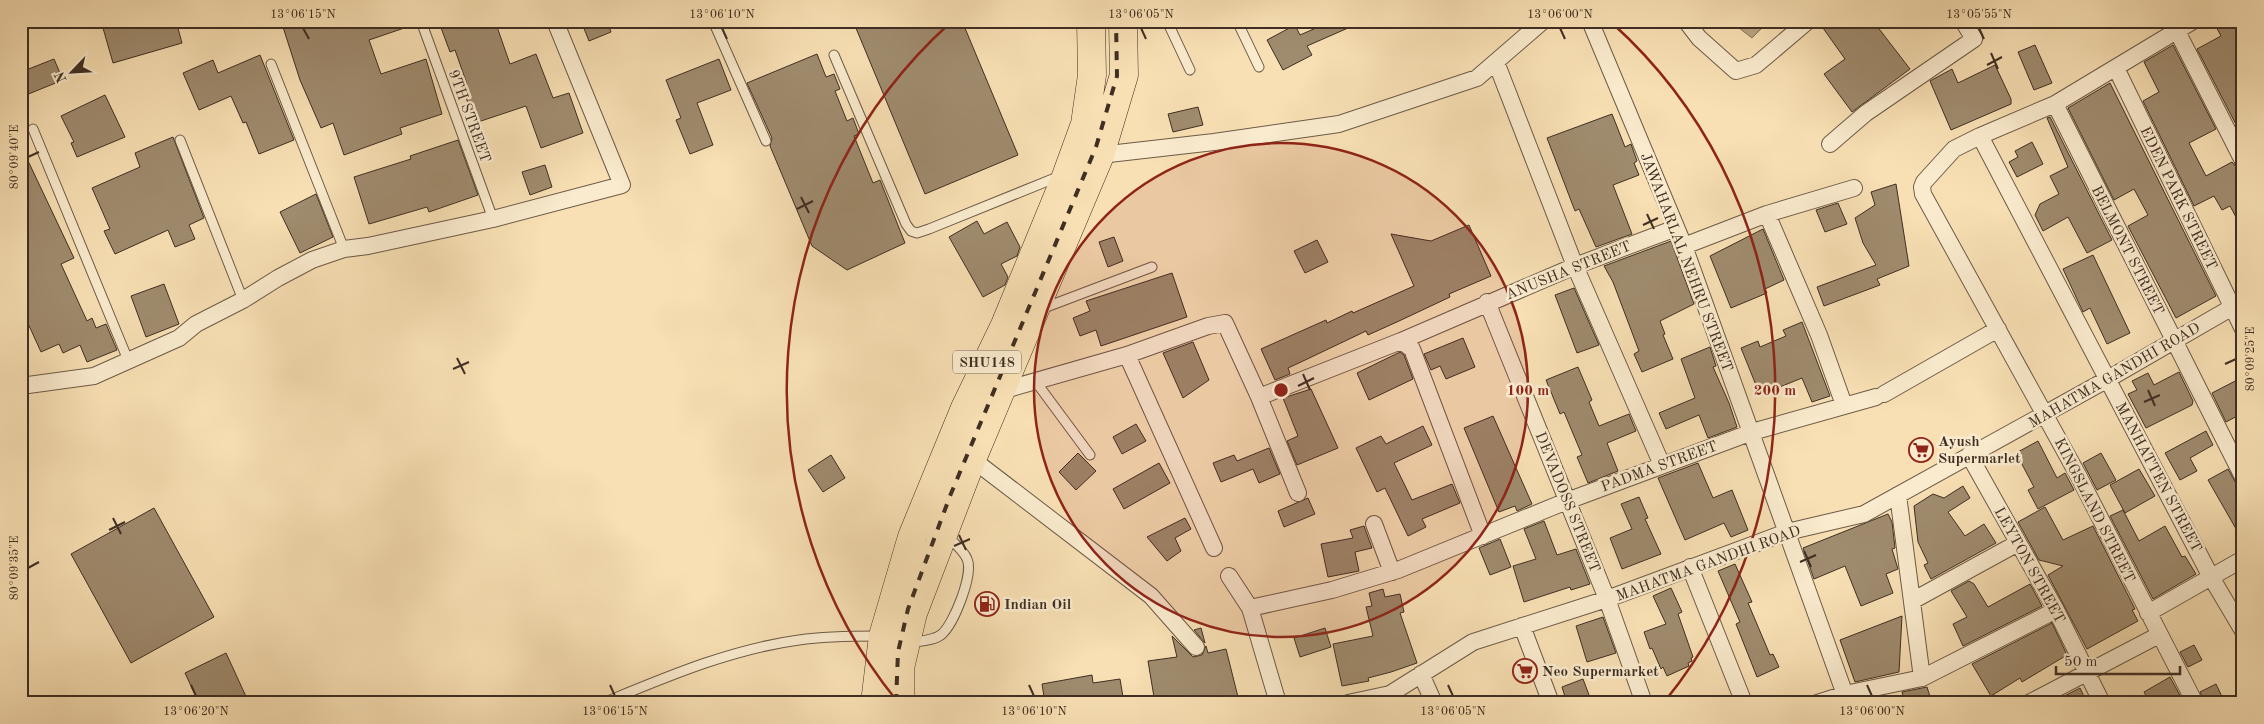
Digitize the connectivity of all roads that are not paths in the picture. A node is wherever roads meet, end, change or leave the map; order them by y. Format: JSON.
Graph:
{"nodes":[{"id":1,"x":422,"y":21,"type":"edge"},
{"id":2,"x":555,"y":21,"type":"edge"},
{"id":3,"x":713,"y":21,"type":"edge"},
{"id":4,"x":1091,"y":21,"type":"edge"},
{"id":5,"x":1124,"y":21,"type":"edge"},
{"id":6,"x":1166,"y":21,"type":"edge"},
{"id":7,"x":1236,"y":21,"type":"edge"},
{"id":8,"x":1543,"y":21,"type":"edge"},
{"id":9,"x":1590,"y":21,"type":"edge"},
{"id":10,"x":1686,"y":21,"type":"edge"},
{"id":11,"x":1808,"y":21,"type":"edge"},
{"id":12,"x":1963,"y":21,"type":"edge"},
{"id":13,"x":2193,"y":21,"type":"edge"},
{"id":14,"x":2177,"y":30,"type":"junction"},
{"id":15,"x":834,"y":55,"type":"dead end"},
{"id":16,"x":1496,"y":62,"type":"junction"},
{"id":17,"x":271,"y":64,"type":"dead end"},
{"id":18,"x":1259,"y":67,"type":"dead end"},
{"id":19,"x":2116,"y":68,"type":"junction"},
{"id":20,"x":1190,"y":70,"type":"dead end"},
{"id":21,"x":2054,"y":104,"type":"junction"},
{"id":22,"x":34,"y":129,"type":"dead end"},
{"id":23,"x":1980,"y":136,"type":"junction"},
{"id":24,"x":180,"y":140,"type":"dead end"},
{"id":25,"x":766,"y":141,"type":"dead end"},
{"id":26,"x":1830,"y":144,"type":"dead end"},
{"id":27,"x":1100,"y":155,"type":"junction"},
{"id":28,"x":2243,"y":161,"type":"edge"},
{"id":29,"x":1068,"y":173,"type":"junction"},
{"id":30,"x":1854,"y":188,"type":"dead end"},
{"id":31,"x":1767,"y":214,"type":"junction"},
{"id":32,"x":493,"y":219,"type":"junction"},
{"id":33,"x":1676,"y":228,"type":"junction"},
{"id":34,"x":1684,"y":246,"type":"junction"},
{"id":35,"x":344,"y":248,"type":"junction"},
{"id":36,"x":1575,"y":266,"type":"junction"},
{"id":37,"x":1152,"y":267,"type":"dead end"},
{"id":38,"x":243,"y":300,"type":"junction"},
{"id":39,"x":1487,"y":302,"type":"junction"},
{"id":40,"x":2237,"y":304,"type":"edge"},
{"id":41,"x":1034,"y":312,"type":"junction"},
{"id":42,"x":1998,"y":329,"type":"junction"},
{"id":43,"x":2243,"y":329,"type":"edge"},
{"id":44,"x":1401,"y":341,"type":"junction"},
{"id":45,"x":2174,"y":342,"type":"junction"},
{"id":46,"x":1127,"y":355,"type":"junction"},
{"id":47,"x":128,"y":360,"type":"junction"},
{"id":48,"x":2108,"y":379,"type":"junction"},
{"id":49,"x":1036,"y":382,"type":"junction"},
{"id":50,"x":21,"y":386,"type":"edge"},
{"id":51,"x":1001,"y":391,"type":"junction"},
{"id":52,"x":1259,"y":397,"type":"junction"},
{"id":53,"x":1844,"y":405,"type":"junction"},
{"id":54,"x":2045,"y":414,"type":"junction"},
{"id":55,"x":1752,"y":432,"type":"junction"},
{"id":56,"x":1090,"y":455,"type":"dead end"},
{"id":57,"x":1969,"y":456,"type":"junction"},
{"id":58,"x":972,"y":459,"type":"junction"},
{"id":59,"x":1662,"y":465,"type":"junction"},
{"id":60,"x":2243,"y":477,"type":"edge"},
{"id":61,"x":1298,"y":493,"type":"dead end"},
{"id":62,"x":1898,"y":495,"type":"junction"},
{"id":63,"x":1567,"y":501,"type":"junction"},
{"id":64,"x":1374,"y":524,"type":"dead end"},
{"id":65,"x":944,"y":532,"type":"junction"},
{"id":66,"x":1787,"y":532,"type":"junction"},
{"id":67,"x":1483,"y":536,"type":"junction"},
{"id":68,"x":2018,"y":543,"type":"junction"},
{"id":69,"x":1214,"y":548,"type":"dead end"},
{"id":70,"x":2243,"y":560,"type":"edge"},
{"id":71,"x":1690,"y":568,"type":"junction"},
{"id":72,"x":1392,"y":572,"type":"junction"},
{"id":73,"x":1229,"y":576,"type":"dead end"},
{"id":74,"x":2211,"y":577,"type":"junction"},
{"id":75,"x":1607,"y":599,"type":"junction"},
{"id":76,"x":1912,"y":601,"type":"junction"},
{"id":77,"x":1250,"y":608,"type":"junction"},
{"id":78,"x":2056,"y":610,"type":"junction"},
{"id":79,"x":2148,"y":613,"type":"junction"},
{"id":80,"x":1522,"y":626,"type":"junction"},
{"id":81,"x":2243,"y":631,"type":"edge"},
{"id":82,"x":2159,"y":636,"type":"junction"},
{"id":83,"x":894,"y":640,"type":"junction"},
{"id":84,"x":1196,"y":647,"type":"dead end"},
{"id":85,"x":2087,"y":673,"type":"junction"},
{"id":86,"x":1421,"y":674,"type":"junction"},
{"id":87,"x":1922,"y":678,"type":"junction"},
{"id":88,"x":1847,"y":698,"type":"edge"},
{"id":89,"x":603,"y":703,"type":"edge"},
{"id":90,"x":875,"y":703,"type":"edge"},
{"id":91,"x":900,"y":703,"type":"edge"},
{"id":92,"x":1278,"y":703,"type":"edge"},
{"id":93,"x":1348,"y":703,"type":"edge"},
{"id":94,"x":1434,"y":703,"type":"edge"},
{"id":95,"x":1550,"y":703,"type":"edge"},
{"id":96,"x":1644,"y":703,"type":"edge"},
{"id":97,"x":1744,"y":703,"type":"edge"},
{"id":98,"x":1817,"y":703,"type":"edge"},
{"id":99,"x":2028,"y":703,"type":"edge"},
{"id":100,"x":2102,"y":703,"type":"edge"},
{"id":101,"x":2195,"y":703,"type":"edge"}],
"edges":[{"from":1,"to":32,"type":"lane","name":"9TH STREET"},
{"from":2,"to":32,"type":"street"},
{"from":3,"to":25,"type":"lane"},
{"from":4,"to":29,"type":"highway","number":"SHU148"},
{"from":5,"to":27,"type":"highway","number":"SHU148"},
{"from":6,"to":20,"type":"lane"},
{"from":7,"to":18,"type":"lane"},
{"from":8,"to":16,"type":"street"},
{"from":9,"to":33,"type":"street","name":"JAWAHARLAL NEHRU STREET"},
{"from":10,"to":11,"type":"street"},
{"from":12,"to":26,"type":"street"},
{"from":13,"to":14,"type":"street"},
{"from":14,"to":19,"type":"street"},
{"from":14,"to":28,"type":"street"},
{"from":15,"to":29,"type":"lane"},
{"from":16,"to":27,"type":"street"},
{"from":16,"to":36,"type":"street"},
{"from":17,"to":35,"type":"lane"},
{"from":19,"to":21,"type":"street"},
{"from":19,"to":40,"type":"street","name":"EDEN PARK STREET"},
{"from":21,"to":23,"type":"street"},
{"from":21,"to":45,"type":"street","name":"BELMONT STREET"},
{"from":22,"to":47,"type":"lane"},
{"from":23,"to":42,"type":"street","name":"KINGSLAND STREET"},
{"from":23,"to":48,"type":"street","name":"MANHATTEN STREET"},
{"from":24,"to":38,"type":"lane"},
{"from":27,"to":41,"type":"highway","number":"SHU148"},
{"from":29,"to":83,"type":"highway","number":"SHU148"},
{"from":30,"to":31,"type":"street"},
{"from":31,"to":34,"type":"street"},
{"from":31,"to":53,"type":"street"},
{"from":32,"to":35,"type":"street"},
{"from":33,"to":34,"type":"street","name":"JAWAHARLAL NEHRU STREET"},
{"from":33,"to":36,"type":"street","name":"ANUSHA STREET"},
{"from":34,"to":55,"type":"street","name":"JAWAHARLAL NEHRU STREET"},
{"from":35,"to":38,"type":"street"},
{"from":36,"to":39,"type":"street","name":"ANUSHA STREET"},
{"from":36,"to":59,"type":"street"},
{"from":37,"to":41,"type":"lane"},
{"from":38,"to":47,"type":"street"},
{"from":39,"to":44,"type":"street","name":"ANUSHA STREET"},
{"from":39,"to":63,"type":"street","name":"DEVADOSS STREET"},
{"from":40,"to":43,"type":"street","name":"EDEN PARK STREET"},
{"from":40,"to":45,"type":"street","name":"MAHATMA GANDHI ROAD"},
{"from":41,"to":51,"type":"highway","number":"SHU148"},
{"from":42,"to":53,"type":"street","name":"PADMA STREET"},
{"from":42,"to":54,"type":"street","name":"KINGSLAND STREET"},
{"from":44,"to":52,"type":"street","name":"ANUSHA STREET"},
{"from":44,"to":67,"type":"street"},
{"from":45,"to":48,"type":"street","name":"MAHATMA GANDHI ROAD"},
{"from":45,"to":60,"type":"street","name":"BELMONT STREET"},
{"from":46,"to":49,"type":"street"},
{"from":46,"to":52,"type":"street"},
{"from":46,"to":69,"type":"street"},
{"from":47,"to":50,"type":"street"},
{"from":48,"to":54,"type":"street","name":"MAHATMA GANDHI ROAD"},
{"from":48,"to":74,"type":"street","name":"MANHATTEN STREET"},
{"from":49,"to":51,"type":"street"},
{"from":49,"to":56,"type":"lane"},
{"from":51,"to":58,"type":"highway","number":"SHU148"},
{"from":52,"to":61,"type":"street"},
{"from":53,"to":55,"type":"street","name":"PADMA STREET"},
{"from":54,"to":57,"type":"street","name":"MAHATMA GANDHI ROAD"},
{"from":54,"to":79,"type":"street","name":"KINGSLAND STREET"},
{"from":55,"to":59,"type":"street","name":"PADMA STREET"},
{"from":55,"to":66,"type":"street","name":"JAWAHARLAL NEHRU STREET"},
{"from":57,"to":62,"type":"street","name":"MAHATMA GANDHI ROAD"},
{"from":57,"to":68,"type":"street","name":"LEYTON STREET"},
{"from":58,"to":65,"type":"highway","number":"SHU148"},
{"from":58,"to":84,"type":"street"},
{"from":59,"to":63,"type":"street","name":"PADMA STREET"},
{"from":62,"to":66,"type":"street","name":"MAHATMA GANDHI ROAD"},
{"from":62,"to":76,"type":"street"},
{"from":63,"to":67,"type":"street","name":"PADMA STREET"},
{"from":63,"to":75,"type":"street","name":"DEVADOSS STREET"},
{"from":64,"to":72,"type":"street"},
{"from":65,"to":83,"type":"highway","number":"SHU148"},
{"from":65,"to":83,"type":"lane"},
{"from":66,"to":71,"type":"street","name":"MAHATMA GANDHI ROAD"},
{"from":66,"to":88,"type":"street","name":"JAWAHARLAL NEHRU STREET"},
{"from":67,"to":72,"type":"street","name":"PADMA STREET"},
{"from":68,"to":76,"type":"street"},
{"from":68,"to":78,"type":"street","name":"LEYTON STREET"},
{"from":70,"to":74,"type":"street"},
{"from":71,"to":75,"type":"street","name":"MAHATMA GANDHI ROAD"},
{"from":71,"to":97,"type":"street"},
{"from":72,"to":77,"type":"street","name":"PADMA STREET"},
{"from":73,"to":77,"type":"street"},
{"from":74,"to":79,"type":"street"},
{"from":74,"to":81,"type":"street","name":"MANHATTEN STREET"},
{"from":75,"to":80,"type":"street","name":"MAHATMA GANDHI ROAD"},
{"from":75,"to":96,"type":"street","name":"DEVADOSS STREET"},
{"from":76,"to":87,"type":"street"},
{"from":77,"to":92,"type":"street"},
{"from":78,"to":85,"type":"street","name":"LEYTON STREET"},
{"from":78,"to":87,"type":"street"},
{"from":79,"to":82,"type":"street","name":"KINGSLAND STREET"},
{"from":80,"to":86,"type":"street","name":"MAHATMA GANDHI ROAD"},
{"from":80,"to":95,"type":"street"},
{"from":82,"to":85,"type":"street"},
{"from":82,"to":101,"type":"street","name":"KINGSLAND STREET"},
{"from":83,"to":89,"type":"lane"},
{"from":83,"to":90,"type":"highway","number":"SHU148"},
{"from":83,"to":91,"type":"highway","number":"SHU148"},
{"from":85,"to":99,"type":"street"},
{"from":85,"to":100,"type":"street","name":"LEYTON STREET"},
{"from":86,"to":93,"type":"street","name":"MAHATMA GANDHI ROAD"},
{"from":86,"to":94,"type":"street"},
{"from":87,"to":88,"type":"street"},
{"from":88,"to":98,"type":"street"}]}
